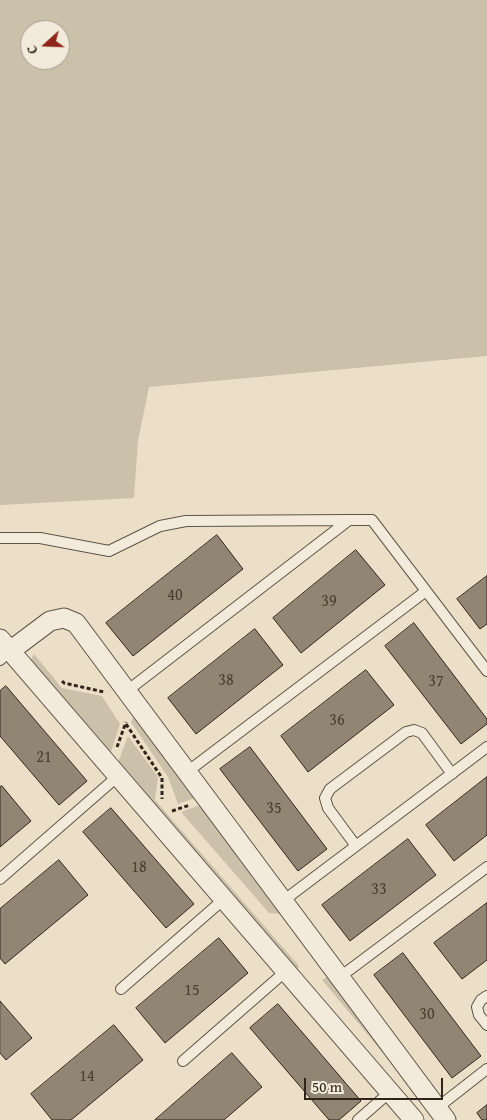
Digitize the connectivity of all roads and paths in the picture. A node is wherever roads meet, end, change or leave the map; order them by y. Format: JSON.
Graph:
{"nodes":[{"id":1,"x":350,"y":520,"type":"junction"},
{"id":2,"x":0,"y":538,"type":"edge"},
{"id":3,"x":426,"y":591,"type":"junction"},
{"id":4,"x":3,"y":650,"type":"edge"},
{"id":5,"x":487,"y":671,"type":"edge"},
{"id":6,"x":58,"y":676,"type":"dead end"},
{"id":7,"x":104,"y":692,"type":"dead end"},
{"id":8,"x":130,"y":696,"type":"junction"},
{"id":9,"x":120,"y":716,"type":"dead end"},
{"id":10,"x":125,"y":723,"type":"junction"},
{"id":11,"x":487,"y":747,"type":"edge"},
{"id":12,"x":114,"y":771,"type":"junction"},
{"id":13,"x":187,"y":772,"type":"junction"},
{"id":14,"x":452,"y":774,"type":"junction"},
{"id":15,"x":162,"y":801,"type":"dead end"},
{"id":16,"x":166,"y":806,"type":"dead end"},
{"id":17,"x":178,"y":818,"type":"dead end"},
{"id":18,"x":356,"y":846,"type":"junction"},
{"id":19,"x":487,"y":867,"type":"edge"},
{"id":20,"x":0,"y":879,"type":"edge"},
{"id":21,"x":224,"y":899,"type":"junction"},
{"id":22,"x":283,"y":901,"type":"junction"},
{"id":23,"x":286,"y":971,"type":"junction"},
{"id":24,"x":340,"y":977,"type":"junction"},
{"id":25,"x":121,"y":989,"type":"dead end"},
{"id":26,"x":487,"y":996,"type":"edge"},
{"id":27,"x":487,"y":1025,"type":"edge"},
{"id":28,"x":183,"y":1061,"type":"dead end"},
{"id":29,"x":487,"y":1069,"type":"edge"},
{"id":30,"x":390,"y":1092,"type":"junction"},
{"id":31,"x":442,"y":1114,"type":"edge"},
{"id":32,"x":358,"y":1120,"type":"edge"},
{"id":33,"x":414,"y":1120,"type":"edge"}],
"edges":[{"from":1,"to":2,"type":"lane"},
{"from":1,"to":3,"type":"lane"},
{"from":1,"to":8,"type":"lane"},
{"from":3,"to":5,"type":"lane"},
{"from":3,"to":13,"type":"lane"},
{"from":4,"to":8,"type":"street"},
{"from":4,"to":12,"type":"street"},
{"from":6,"to":7,"type":"path"},
{"from":8,"to":10,"type":"path"},
{"from":8,"to":13,"type":"street"},
{"from":9,"to":10,"type":"path"},
{"from":10,"to":12,"type":"path"},
{"from":10,"to":15,"type":"path"},
{"from":11,"to":14,"type":"lane"},
{"from":12,"to":20,"type":"lane"},
{"from":12,"to":21,"type":"street"},
{"from":13,"to":22,"type":"street"},
{"from":14,"to":18,"type":"lane"},
{"from":14,"to":18,"type":"lane"},
{"from":16,"to":17,"type":"path"},
{"from":18,"to":22,"type":"lane"},
{"from":19,"to":24,"type":"lane"},
{"from":21,"to":23,"type":"street"},
{"from":21,"to":25,"type":"lane"},
{"from":22,"to":24,"type":"street"},
{"from":23,"to":28,"type":"lane"},
{"from":23,"to":30,"type":"street"},
{"from":24,"to":31,"type":"street"},
{"from":26,"to":27,"type":"lane"},
{"from":29,"to":31,"type":"lane"},
{"from":30,"to":32,"type":"lane"},
{"from":30,"to":33,"type":"street"}]}
